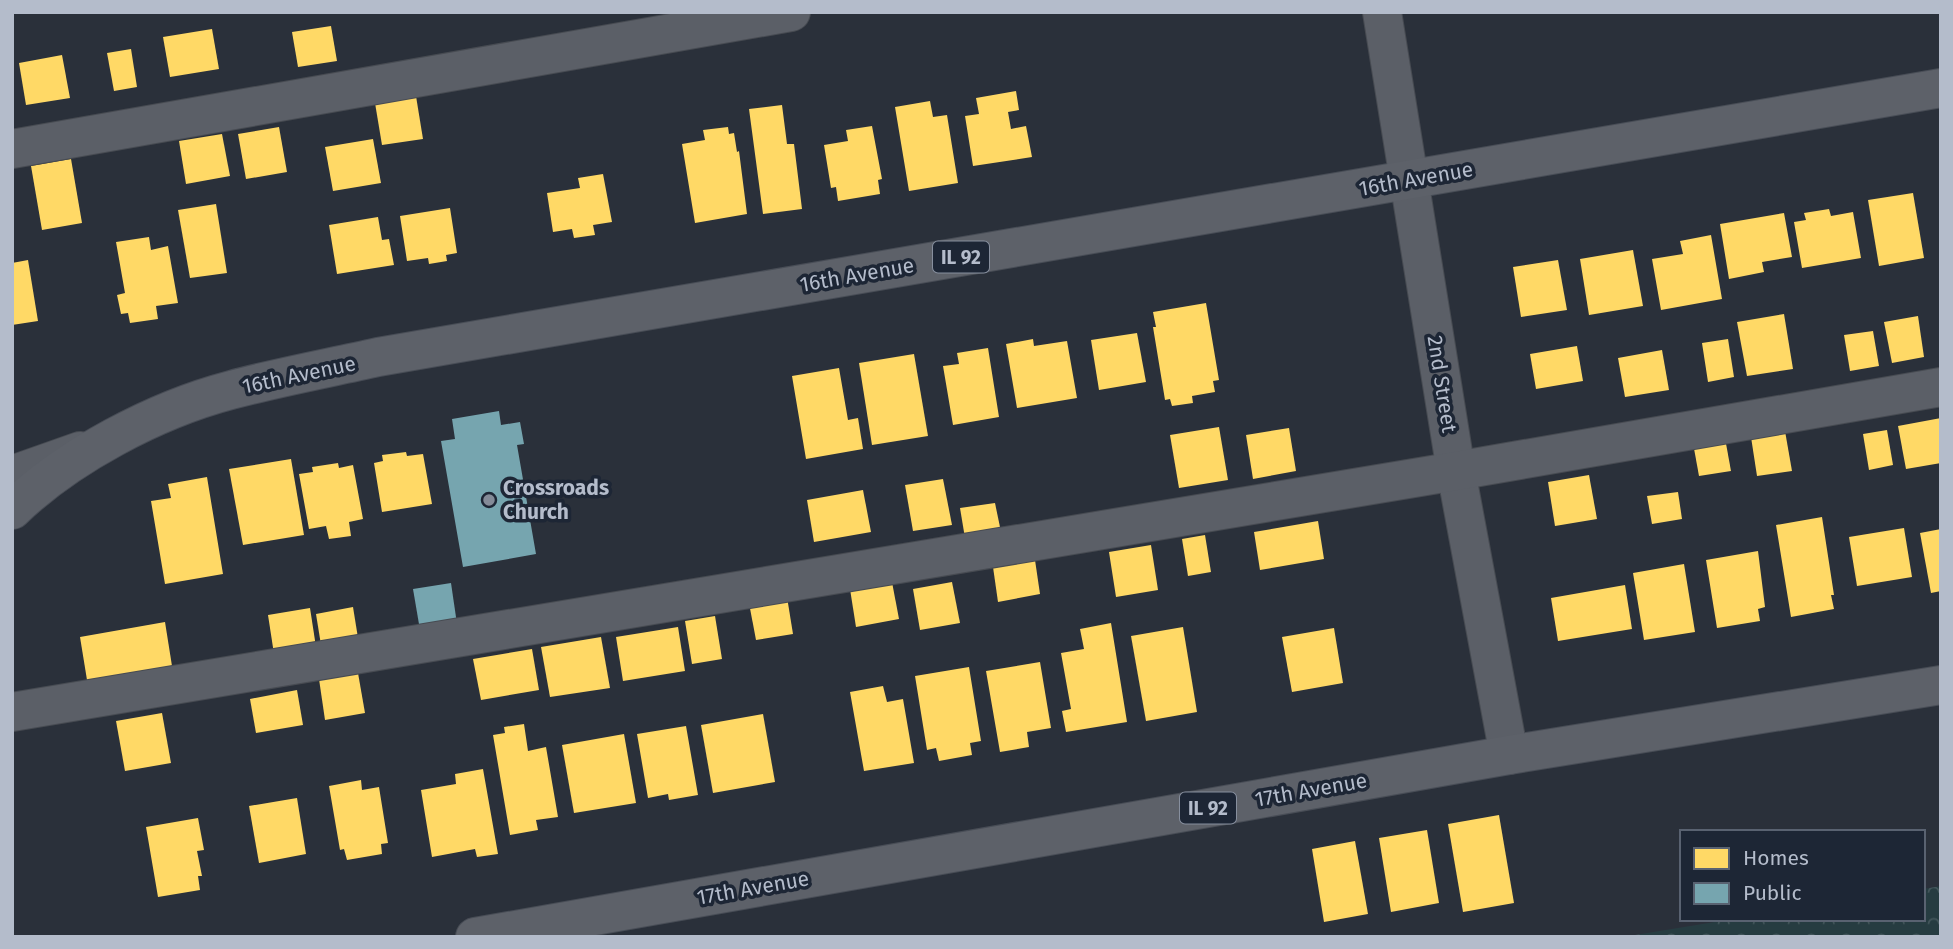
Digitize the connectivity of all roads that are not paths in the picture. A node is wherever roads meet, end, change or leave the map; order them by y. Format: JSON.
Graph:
{"nodes":[{"id":1,"x":791,"y":12,"type":"edge"},
{"id":2,"x":1382,"y":12,"type":"edge"},
{"id":3,"x":1941,"y":88,"type":"edge"},
{"id":4,"x":12,"y":149,"type":"edge"},
{"id":5,"x":1409,"y":180,"type":"junction"},
{"id":6,"x":1941,"y":387,"type":"edge"},
{"id":7,"x":100,"y":444,"type":"junction"},
{"id":8,"x":1456,"y":471,"type":"junction"},
{"id":9,"x":12,"y":475,"type":"edge"},
{"id":10,"x":12,"y":510,"type":"edge"},
{"id":11,"x":1941,"y":685,"type":"edge"},
{"id":12,"x":12,"y":712,"type":"edge"},
{"id":13,"x":1509,"y":755,"type":"junction"},
{"id":14,"x":475,"y":937,"type":"edge"}],
"edges":[{"from":1,"to":4,"type":"street"},
{"from":2,"to":5,"type":"street","name":"2nd Street"},
{"from":3,"to":5,"type":"main road","name":"16th Avenue","number":"IL 92"},
{"from":5,"to":7,"type":"main road","name":"16th Avenue","number":"IL 92"},
{"from":5,"to":8,"type":"street","name":"2nd Street"},
{"from":6,"to":8,"type":"street"},
{"from":7,"to":9,"type":"street"},
{"from":7,"to":10,"type":"main road","name":"16th Avenue","number":"IL 92"},
{"from":8,"to":12,"type":"street"},
{"from":8,"to":13,"type":"street","name":"2nd Street"},
{"from":11,"to":13,"type":"main road","name":"17th Avenue","number":"IL 92"},
{"from":13,"to":14,"type":"main road","name":"17th Avenue","number":"IL 92"}]}
